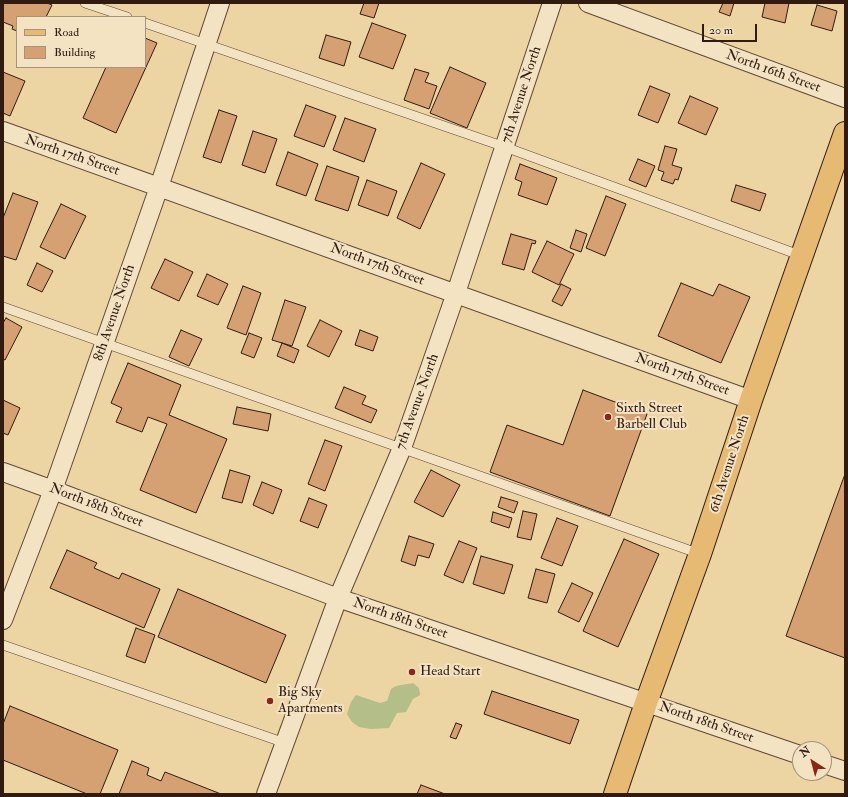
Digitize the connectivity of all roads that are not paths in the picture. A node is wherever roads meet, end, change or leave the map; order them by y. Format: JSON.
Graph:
{"nodes":[{"id":1,"x":85,"y":3,"type":"edge"},
{"id":2,"x":220,"y":3,"type":"edge"},
{"id":3,"x":552,"y":3,"type":"edge"},
{"id":4,"x":588,"y":3,"type":"edge"},
{"id":5,"x":124,"y":16,"type":"edge"},
{"id":6,"x":146,"y":23,"type":"edge"},
{"id":7,"x":207,"y":43,"type":"junction"},
{"id":8,"x":845,"y":98,"type":"edge"},
{"id":9,"x":3,"y":131,"type":"edge"},
{"id":10,"x":845,"y":133,"type":"edge"},
{"id":11,"x":505,"y":147,"type":"junction"},
{"id":12,"x":159,"y":186,"type":"junction"},
{"id":13,"x":802,"y":256,"type":"junction"},
{"id":14,"x":456,"y":293,"type":"junction"},
{"id":15,"x":3,"y":306,"type":"edge"},
{"id":16,"x":105,"y":342,"type":"junction"},
{"id":17,"x":751,"y":400,"type":"junction"},
{"id":18,"x":402,"y":448,"type":"junction"},
{"id":19,"x":3,"y":472,"type":"edge"},
{"id":20,"x":53,"y":490,"type":"junction"},
{"id":21,"x":700,"y":554,"type":"junction"},
{"id":22,"x":338,"y":598,"type":"junction"},
{"id":23,"x":3,"y":620,"type":"edge"},
{"id":24,"x":3,"y":645,"type":"edge"},
{"id":25,"x":646,"y":703,"type":"junction"},
{"id":26,"x":285,"y":743,"type":"junction"},
{"id":27,"x":792,"y":752,"type":"edge"},
{"id":28,"x":832,"y":767,"type":"edge"},
{"id":29,"x":845,"y":771,"type":"edge"},
{"id":30,"x":266,"y":794,"type":"edge"},
{"id":31,"x":615,"y":794,"type":"edge"}],
"edges":[{"from":1,"to":5,"type":"lane"},
{"from":2,"to":7,"type":"street","name":"8th Avenue North"},
{"from":3,"to":11,"type":"street","name":"7th Avenue North"},
{"from":4,"to":8,"type":"street","name":"North 16th Street"},
{"from":6,"to":7,"type":"lane"},
{"from":7,"to":11,"type":"lane"},
{"from":7,"to":12,"type":"street","name":"8th Avenue North"},
{"from":9,"to":12,"type":"street","name":"North 17th Street"},
{"from":10,"to":13,"type":"main road","name":"6th Avenue North"},
{"from":11,"to":13,"type":"lane"},
{"from":11,"to":14,"type":"street","name":"7th Avenue North"},
{"from":12,"to":14,"type":"street","name":"North 17th Street"},
{"from":12,"to":16,"type":"street","name":"8th Avenue North"},
{"from":13,"to":17,"type":"main road","name":"6th Avenue North"},
{"from":14,"to":17,"type":"street","name":"North 17th Street"},
{"from":14,"to":18,"type":"street","name":"7th Avenue North"},
{"from":15,"to":16,"type":"lane"},
{"from":16,"to":18,"type":"lane"},
{"from":16,"to":20,"type":"street","name":"8th Avenue North"},
{"from":17,"to":21,"type":"main road","name":"6th Avenue North"},
{"from":18,"to":21,"type":"lane"},
{"from":18,"to":22,"type":"street","name":"7th Avenue North"},
{"from":19,"to":20,"type":"street","name":"North 18th Street"},
{"from":20,"to":22,"type":"street","name":"North 18th Street"},
{"from":20,"to":23,"type":"street","name":"8th Avenue North"},
{"from":21,"to":25,"type":"main road","name":"6th Avenue North"},
{"from":22,"to":25,"type":"street","name":"North 18th Street"},
{"from":22,"to":26,"type":"street","name":"7th Avenue North"},
{"from":24,"to":26,"type":"lane"},
{"from":25,"to":27,"type":"street","name":"North 18th Street"},
{"from":25,"to":31,"type":"main road","name":"6th Avenue North"},
{"from":26,"to":30,"type":"street","name":"7th Avenue North"},
{"from":28,"to":29,"type":"street"}]}
